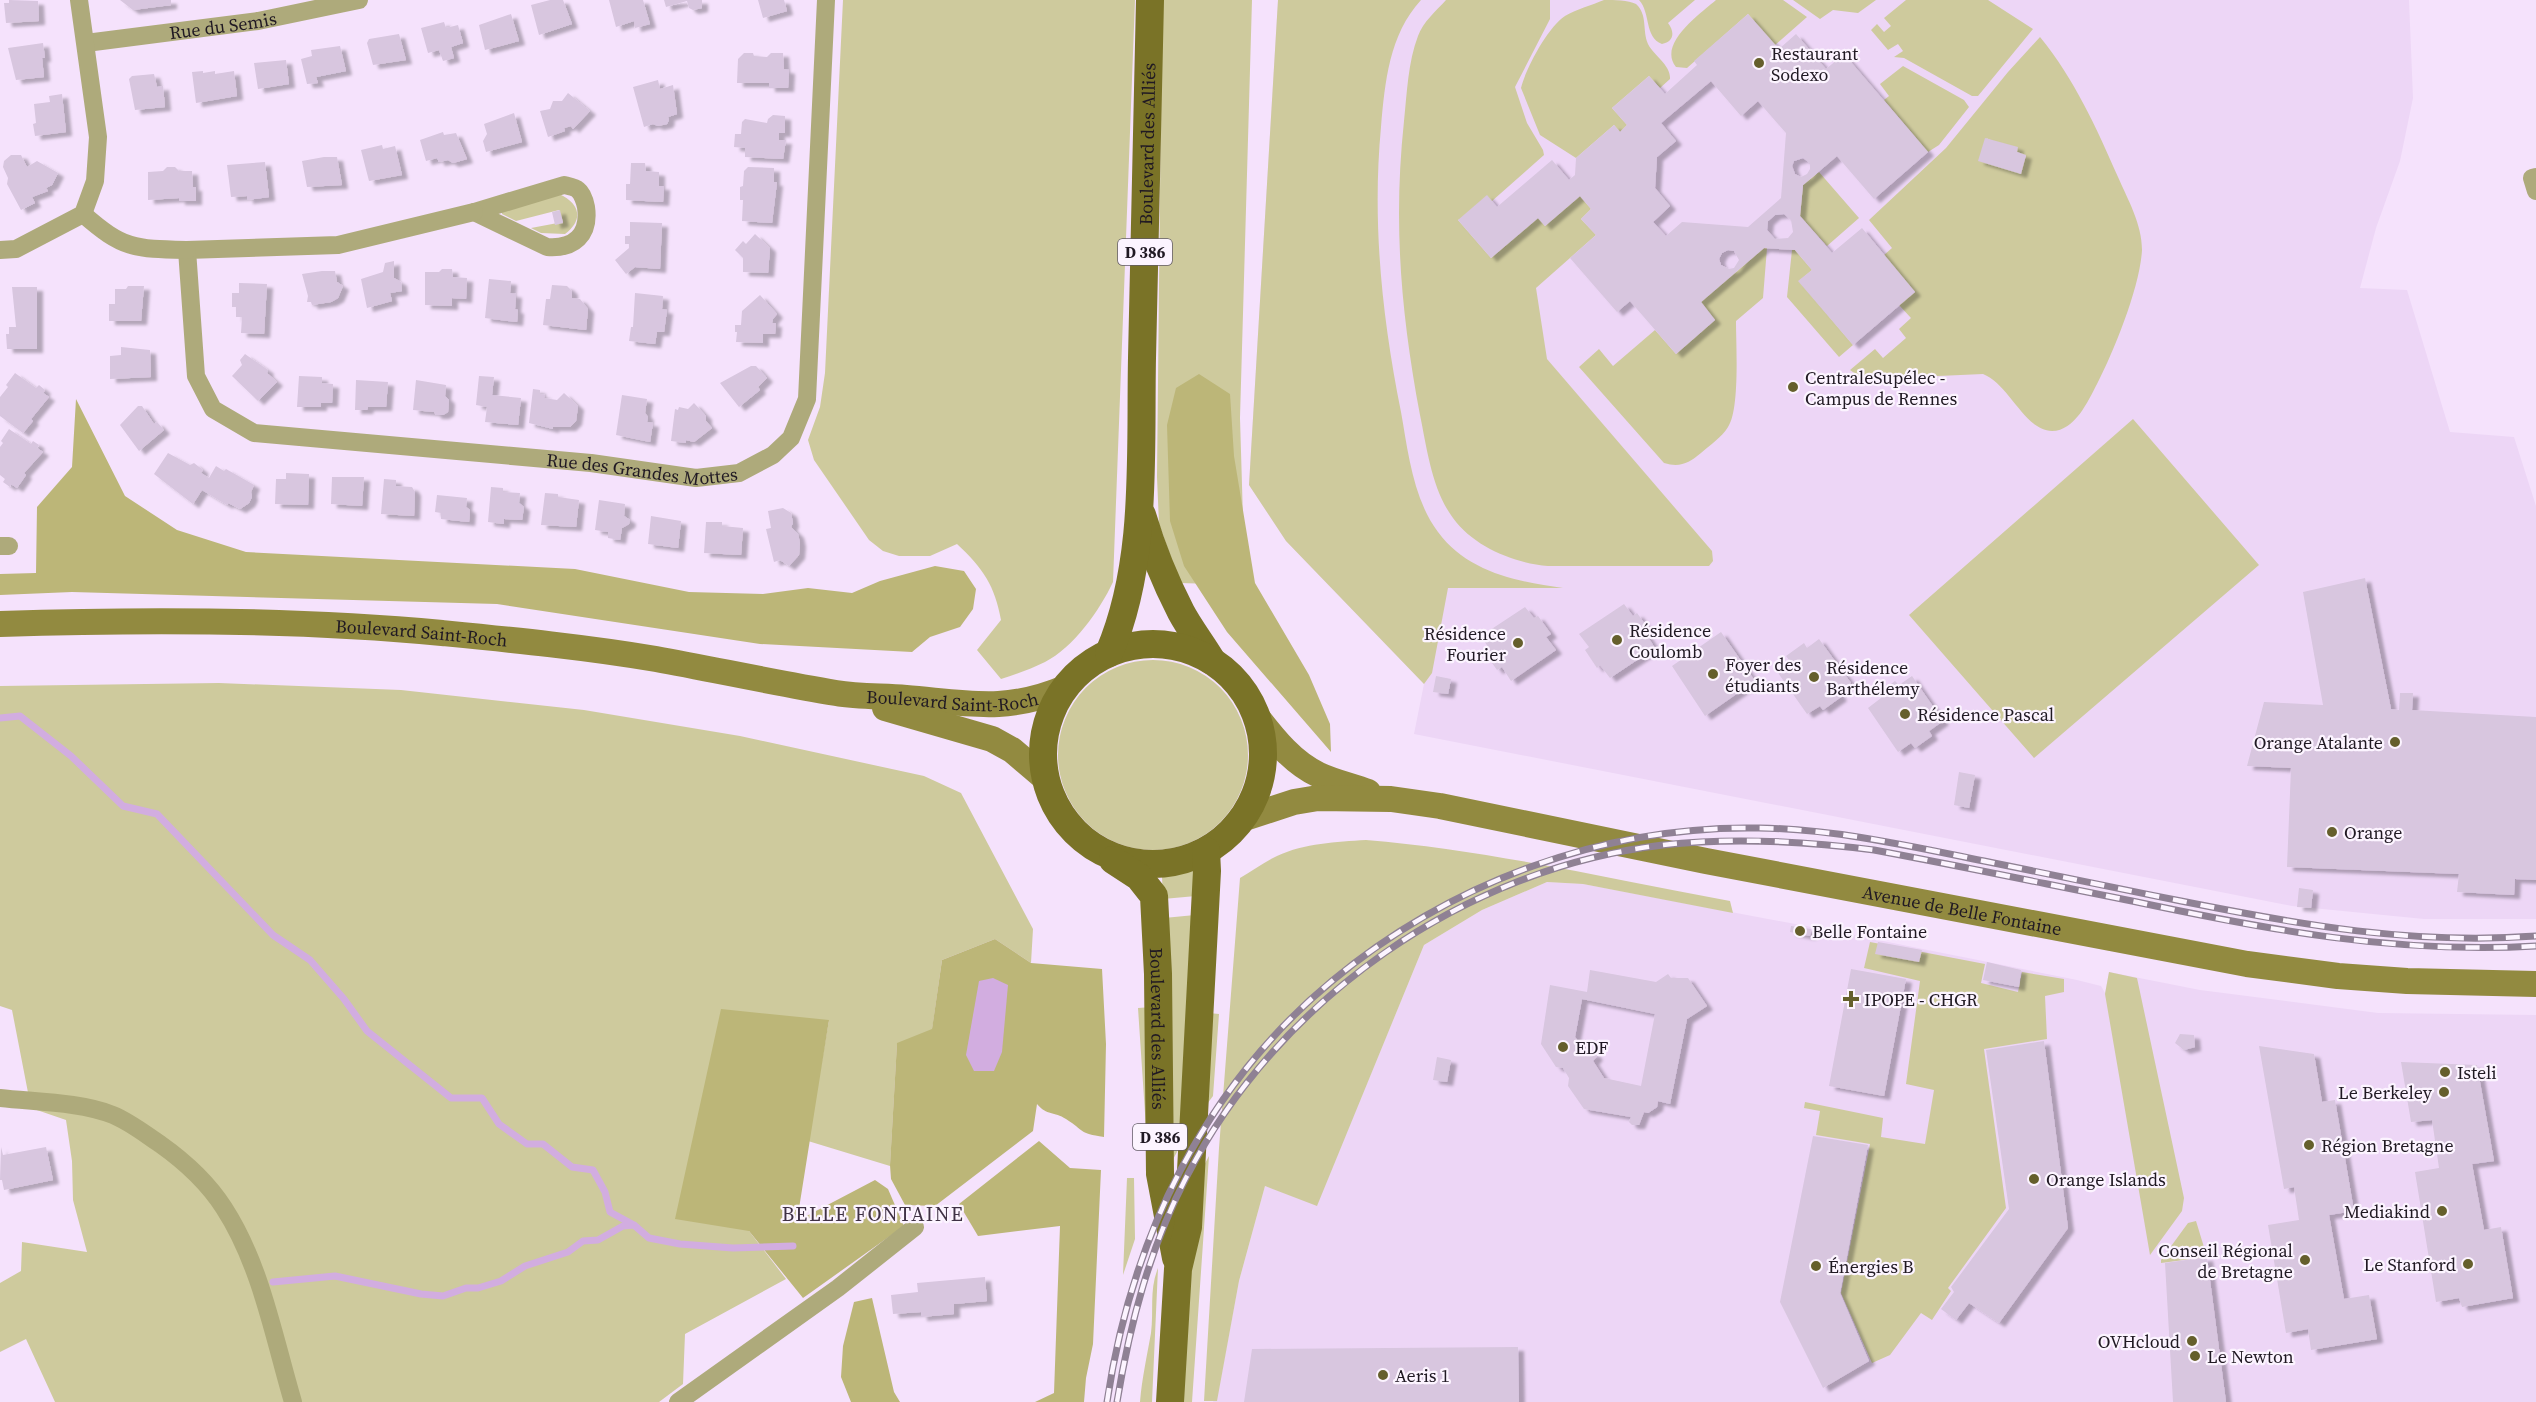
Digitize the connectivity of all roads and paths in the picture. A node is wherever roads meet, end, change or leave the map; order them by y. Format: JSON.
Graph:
{"nodes":[{"id":1,"x":79,"y":0,"type":"edge"},
{"id":2,"x":358,"y":0,"type":"edge"},
{"id":3,"x":826,"y":0,"type":"edge"},
{"id":4,"x":1150,"y":0,"type":"edge"},
{"id":5,"x":86,"y":43,"type":"junction"},
{"id":6,"x":2536,"y":177,"type":"edge"},
{"id":7,"x":2536,"y":191,"type":"edge"},
{"id":8,"x":474,"y":212,"type":"junction"},
{"id":9,"x":82,"y":214,"type":"junction"},
{"id":10,"x":0,"y":250,"type":"edge"},
{"id":11,"x":187,"y":250,"type":"junction"},
{"id":12,"x":1139,"y":505,"type":"junction"},
{"id":13,"x":0,"y":624,"type":"edge"},
{"id":14,"x":1109,"y":653,"type":"junction"},
{"id":15,"x":1212,"y":661,"type":"junction"},
{"id":16,"x":1065,"y":688,"type":"junction"},
{"id":17,"x":839,"y":693,"type":"junction"},
{"id":18,"x":1257,"y":717,"type":"junction"},
{"id":19,"x":1045,"y":778,"type":"junction"},
{"id":20,"x":1391,"y":799,"type":"junction"},
{"id":21,"x":1242,"y":819,"type":"junction"},
{"id":22,"x":1098,"y":850,"type":"junction"},
{"id":23,"x":1206,"y":851,"type":"junction"},
{"id":24,"x":2536,"y":984,"type":"edge"},
{"id":25,"x":0,"y":1098,"type":"edge"},
{"id":26,"x":915,"y":1227,"type":"dead end"},
{"id":27,"x":1178,"y":1269,"type":"junction"},
{"id":28,"x":293,"y":1402,"type":"edge"},
{"id":29,"x":678,"y":1402,"type":"edge"},
{"id":30,"x":1170,"y":1402,"type":"edge"}],
"edges":[{"from":1,"to":5,"type":"street"},
{"from":2,"to":5,"type":"street","name":"Rue du Semis"},
{"from":3,"to":11,"type":"street","name":"Rue des Grandes Mottes"},
{"from":4,"to":12,"type":"main road","name":"Boulevard des Alliés","number":"D 386"},
{"from":5,"to":9,"type":"street"},
{"from":6,"to":7,"type":"street"},
{"from":8,"to":8,"type":"street"},
{"from":8,"to":11,"type":"street"},
{"from":9,"to":10,"type":"street"},
{"from":9,"to":11,"type":"street"},
{"from":12,"to":14,"type":"main road","name":"Boulevard des Alliés"},
{"from":12,"to":15,"type":"main road","name":"Boulevard des Alliés"},
{"from":13,"to":17,"type":"main road","name":"Boulevard Saint-Roch"},
{"from":14,"to":15,"type":"main road"},
{"from":14,"to":16,"type":"main road"},
{"from":15,"to":18,"type":"main road"},
{"from":16,"to":17,"type":"main road","name":"Boulevard Saint-Roch"},
{"from":16,"to":19,"type":"main road"},
{"from":17,"to":19,"type":"main road","name":"Boulevard Saint-Roch"},
{"from":18,"to":20,"type":"main road","name":"Avenue de Belle Fontaine"},
{"from":18,"to":21,"type":"main road"},
{"from":19,"to":22,"type":"main road"},
{"from":20,"to":21,"type":"main road","name":"Avenue de Belle Fontaine"},
{"from":20,"to":24,"type":"main road","name":"Avenue de Belle Fontaine"},
{"from":21,"to":23,"type":"main road"},
{"from":22,"to":23,"type":"main road"},
{"from":22,"to":27,"type":"main road","name":"Boulevard des Alliés","number":"D 386"},
{"from":23,"to":27,"type":"main road","name":"Boulevard des Alliés","number":"D 386"},
{"from":25,"to":28,"type":"street"},
{"from":26,"to":29,"type":"street"},
{"from":27,"to":30,"type":"main road","name":"Boulevard des Alliés","number":"D 386"}]}
